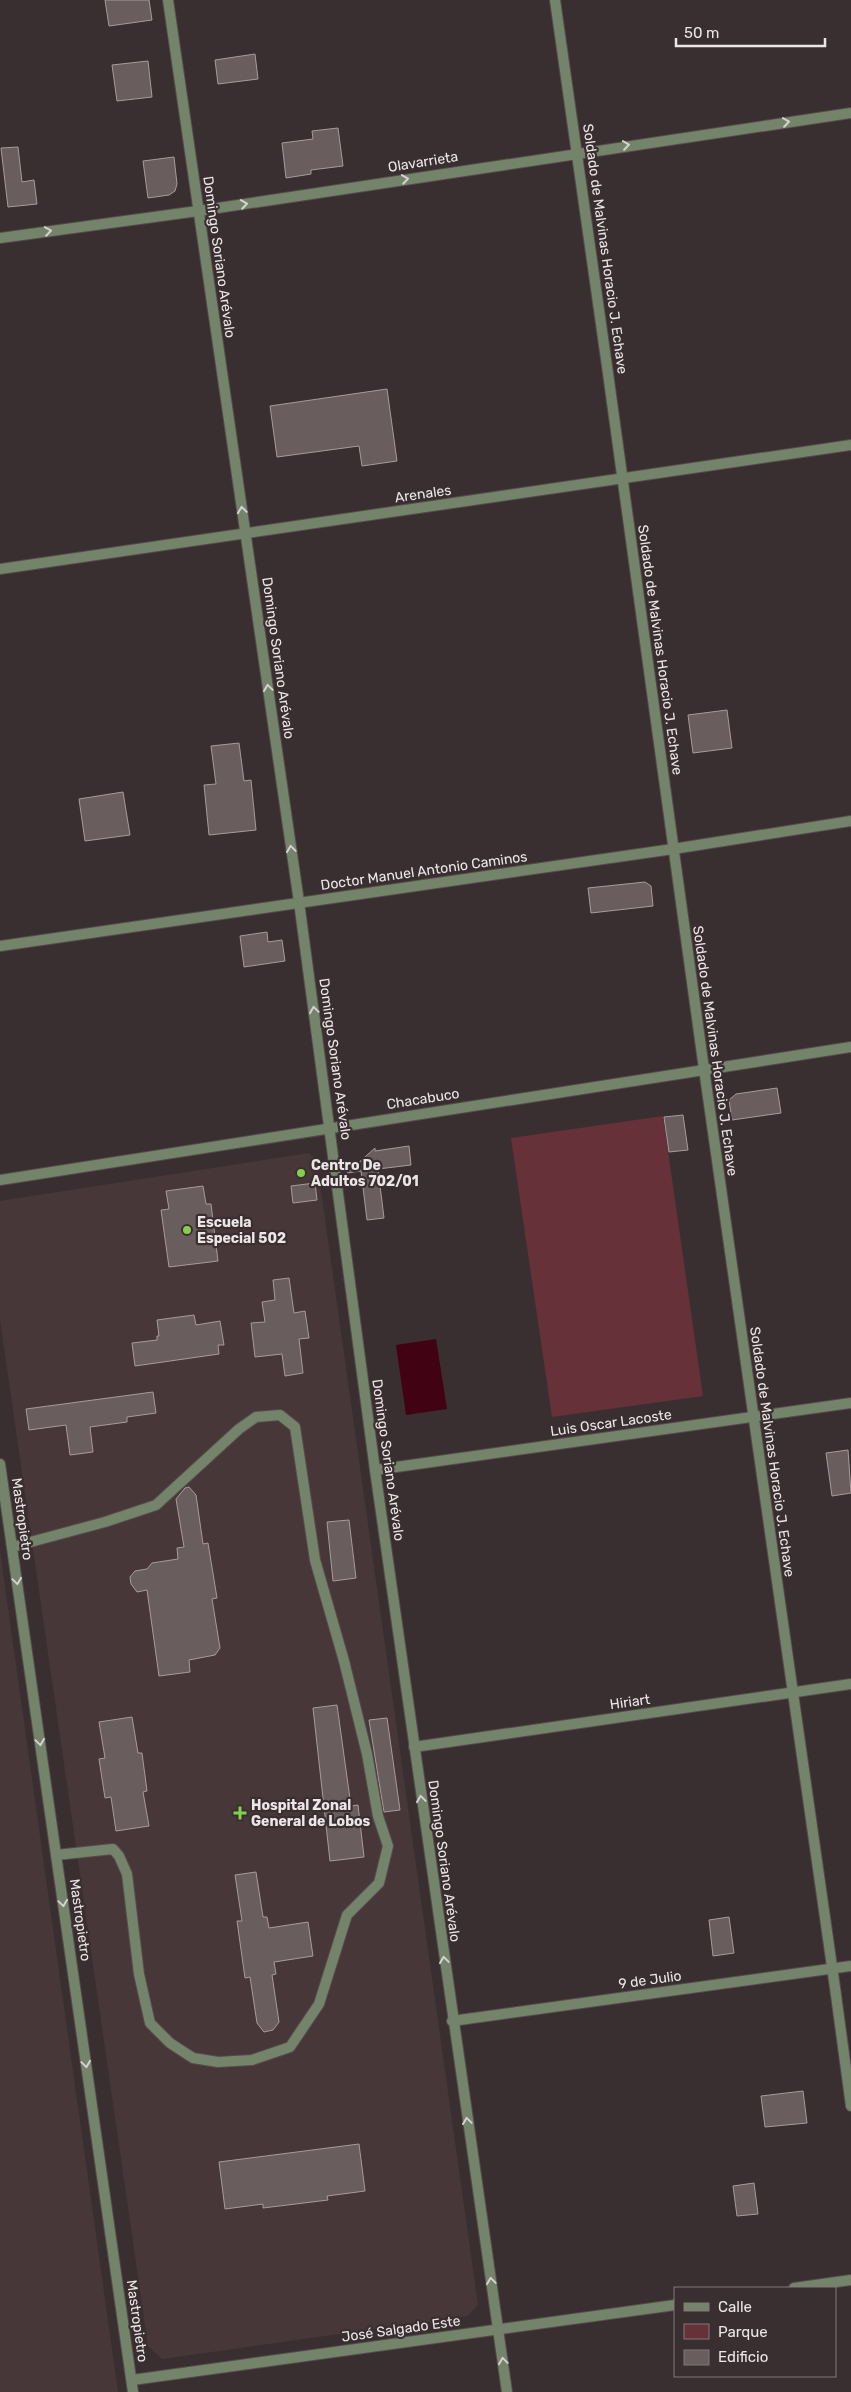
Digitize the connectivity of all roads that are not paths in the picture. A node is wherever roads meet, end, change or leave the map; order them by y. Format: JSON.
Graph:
{"nodes":[{"id":1,"x":168,"y":0,"type":"edge"},
{"id":2,"x":555,"y":0,"type":"edge"},
{"id":3,"x":851,"y":112,"type":"edge"},
{"id":4,"x":577,"y":152,"type":"junction"},
{"id":5,"x":198,"y":211,"type":"junction"},
{"id":6,"x":0,"y":238,"type":"edge"},
{"id":7,"x":851,"y":445,"type":"edge"},
{"id":8,"x":624,"y":478,"type":"junction"},
{"id":9,"x":246,"y":534,"type":"junction"},
{"id":10,"x":0,"y":569,"type":"edge"},
{"id":11,"x":851,"y":821,"type":"edge"},
{"id":12,"x":673,"y":849,"type":"junction"},
{"id":13,"x":299,"y":902,"type":"junction"},
{"id":14,"x":0,"y":946,"type":"edge"},
{"id":15,"x":851,"y":1047,"type":"edge"},
{"id":16,"x":704,"y":1070,"type":"junction"},
{"id":17,"x":331,"y":1127,"type":"junction"},
{"id":18,"x":0,"y":1180,"type":"edge"},
{"id":19,"x":851,"y":1403,"type":"edge"},
{"id":20,"x":753,"y":1416,"type":"junction"},
{"id":21,"x":0,"y":1464,"type":"edge"},
{"id":22,"x":375,"y":1470,"type":"junction"},
{"id":23,"x":12,"y":1548,"type":"junction"},
{"id":24,"x":851,"y":1684,"type":"edge"},
{"id":25,"x":794,"y":1692,"type":"junction"},
{"id":26,"x":414,"y":1747,"type":"junction"},
{"id":27,"x":56,"y":1855,"type":"junction"},
{"id":28,"x":851,"y":1966,"type":"edge"},
{"id":29,"x":833,"y":1969,"type":"junction"},
{"id":30,"x":452,"y":2021,"type":"junction"},
{"id":31,"x":851,"y":2106,"type":"edge"},
{"id":32,"x":851,"y":2280,"type":"edge"},
{"id":33,"x":801,"y":2287,"type":"edge"},
{"id":34,"x":674,"y":2305,"type":"edge"},
{"id":35,"x":498,"y":2330,"type":"junction"},
{"id":36,"x":132,"y":2380,"type":"junction"},
{"id":37,"x":133,"y":2392,"type":"edge"},
{"id":38,"x":507,"y":2392,"type":"edge"}],
"edges":[{"from":1,"to":5,"type":"street","name":"Domingo Soriano Arévalo"},
{"from":2,"to":4,"type":"street","name":"Soldado de Malvinas Horacio J. Echave"},
{"from":4,"to":3,"type":"street","name":"Olavarrieta","one_way":true},
{"from":5,"to":4,"type":"street","name":"Olavarrieta","one_way":true},
{"from":4,"to":8,"type":"street","name":"Soldado de Malvinas Horacio J. Echave"},
{"from":6,"to":5,"type":"street","name":"Olavarrieta","one_way":true},
{"from":9,"to":5,"type":"street","name":"Domingo Soriano Arévalo","one_way":true},
{"from":7,"to":8,"type":"street","name":"Arenales"},
{"from":8,"to":9,"type":"street","name":"Arenales"},
{"from":8,"to":12,"type":"street","name":"Soldado de Malvinas Horacio J. Echave"},
{"from":9,"to":10,"type":"street","name":"Arenales"},
{"from":13,"to":9,"type":"street","name":"Domingo Soriano Arévalo","one_way":true},
{"from":11,"to":12,"type":"street","name":"Doctor Manuel Antonio Caminos"},
{"from":12,"to":13,"type":"street","name":"Doctor Manuel Antonio Caminos"},
{"from":12,"to":16,"type":"street","name":"Soldado de Malvinas Horacio J. Echave"},
{"from":13,"to":14,"type":"street","name":"Doctor Manuel Antonio Caminos"},
{"from":17,"to":13,"type":"street","name":"Domingo Soriano Arévalo","one_way":true},
{"from":15,"to":16,"type":"street","name":"Chacabuco"},
{"from":16,"to":17,"type":"street","name":"Chacabuco"},
{"from":16,"to":20,"type":"street","name":"Soldado de Malvinas Horacio J. Echave"},
{"from":17,"to":18,"type":"street","name":"Chacabuco"},
{"from":17,"to":22,"type":"street","name":"Domingo Soriano Arévalo"},
{"from":19,"to":20,"type":"street","name":"Luis Oscar Lacoste"},
{"from":20,"to":22,"type":"street","name":"Luis Oscar Lacoste"},
{"from":20,"to":25,"type":"street","name":"Soldado de Malvinas Horacio J. Echave"},
{"from":21,"to":23,"type":"street","name":"Mastropietro"},
{"from":22,"to":26,"type":"street","name":"Domingo Soriano Arévalo"},
{"from":23,"to":27,"type":"street","name":"Mastropietro","one_way":true},
{"from":23,"to":27,"type":"street"},
{"from":24,"to":25,"type":"street","name":"Hiriart"},
{"from":25,"to":26,"type":"street","name":"Hiriart"},
{"from":25,"to":29,"type":"street","name":"Soldado de Malvinas Horacio J. Echave"},
{"from":30,"to":26,"type":"street","name":"Domingo Soriano Arévalo","one_way":true},
{"from":27,"to":36,"type":"street","name":"Mastropietro","one_way":true},
{"from":28,"to":29,"type":"street","name":"9 de Julio"},
{"from":29,"to":30,"type":"street","name":"9 de Julio"},
{"from":29,"to":31,"type":"street","name":"Soldado de Malvinas Horacio J. Echave"},
{"from":35,"to":30,"type":"street","name":"Domingo Soriano Arévalo","one_way":true},
{"from":32,"to":33,"type":"street"},
{"from":34,"to":35,"type":"street","name":"José Salgado Este"},
{"from":35,"to":36,"type":"street","name":"José Salgado Este"},
{"from":38,"to":35,"type":"street","name":"Domingo Soriano Arévalo","one_way":true},
{"from":36,"to":37,"type":"street","name":"Mastropietro"}]}
